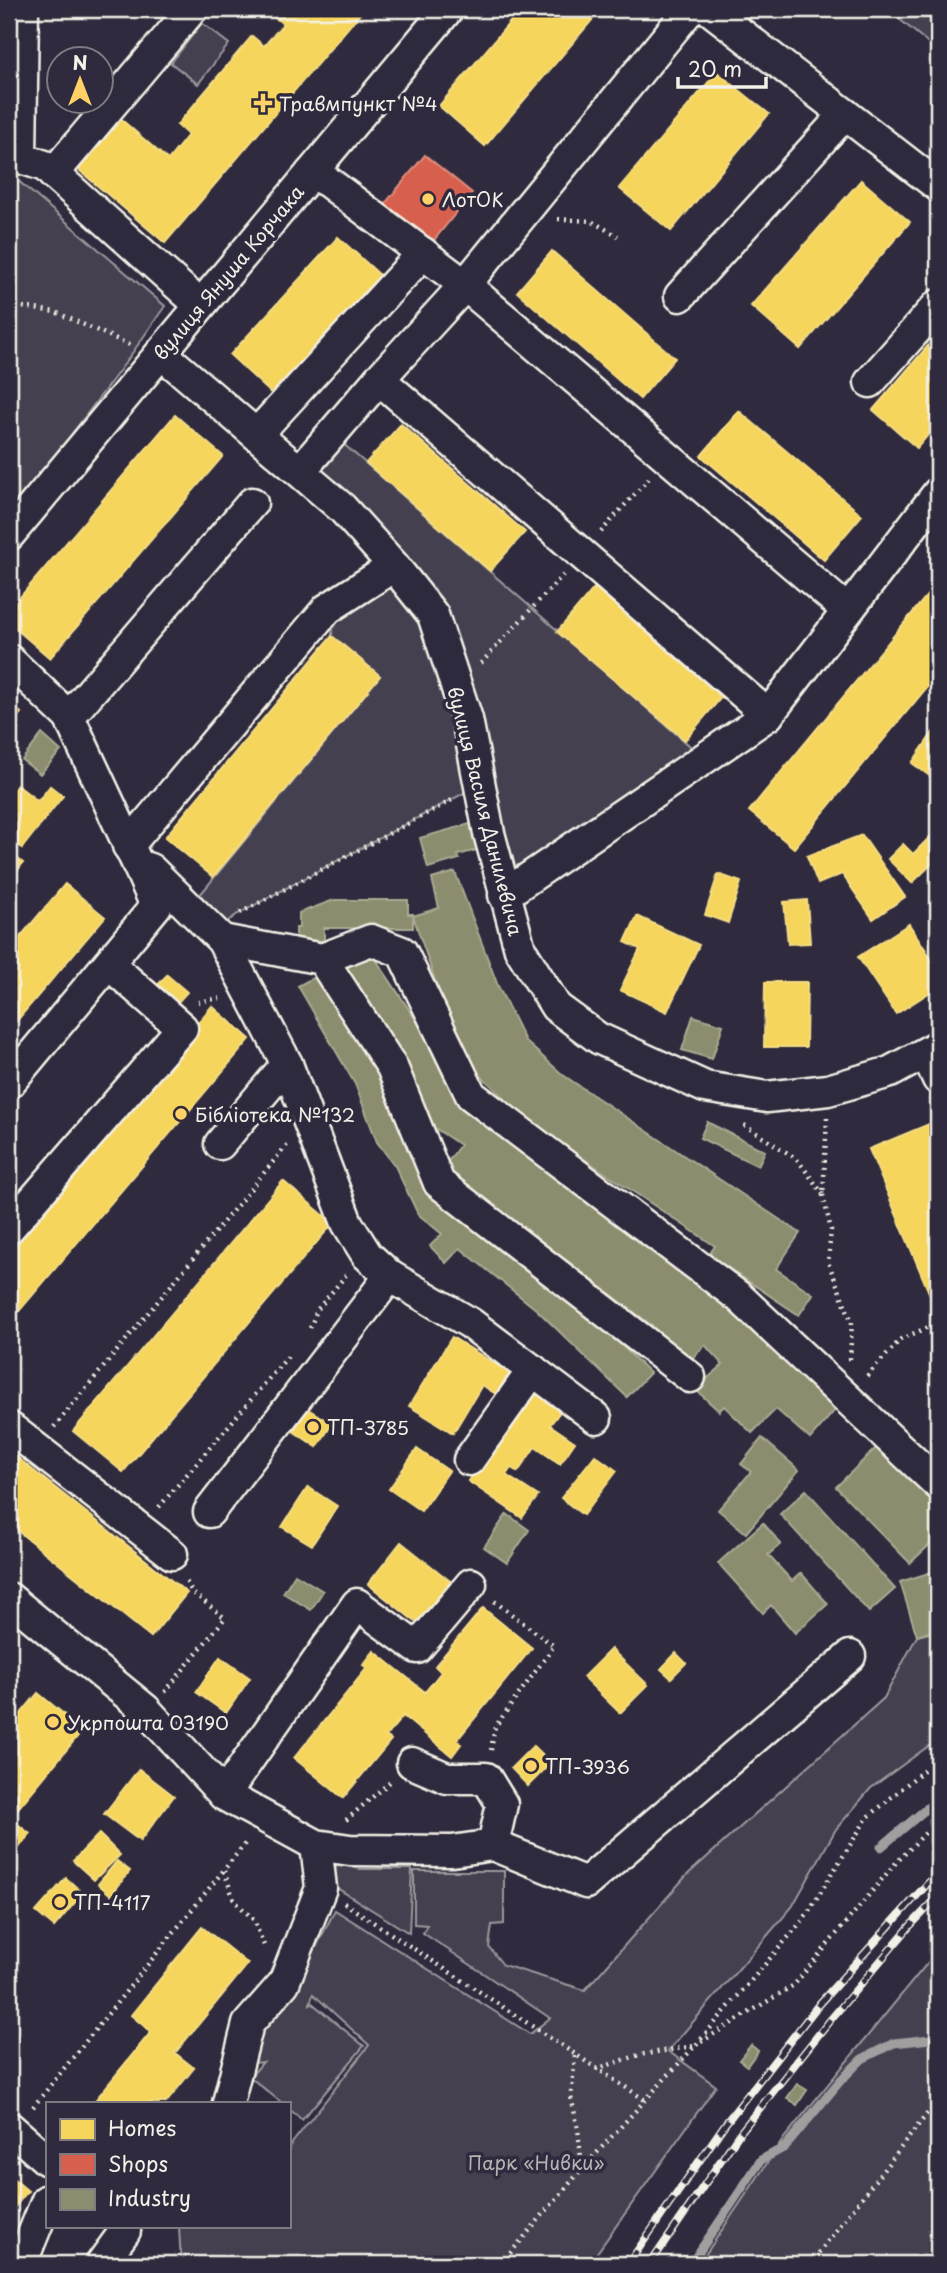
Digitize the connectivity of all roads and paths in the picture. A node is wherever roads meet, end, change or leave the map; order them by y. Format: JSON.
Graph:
{"nodes":[{"id":1,"x":23,"y":9,"type":"edge"},
{"id":2,"x":192,"y":9,"type":"edge"},
{"id":3,"x":448,"y":9,"type":"edge"},
{"id":4,"x":691,"y":9,"type":"edge"},
{"id":5,"x":709,"y":9,"type":"edge"},
{"id":6,"x":845,"y":114,"type":"junction"},
{"id":7,"x":311,"y":173,"type":"junction"},
{"id":8,"x":53,"y":174,"type":"junction"},
{"id":9,"x":938,"y":186,"type":"edge"},
{"id":10,"x":522,"y":216,"type":"junction"},
{"id":11,"x":618,"y":236,"type":"dead end"},
{"id":12,"x":423,"y":253,"type":"junction"},
{"id":13,"x":464,"y":285,"type":"junction"},
{"id":14,"x":680,"y":296,"type":"dead end"},
{"id":15,"x":9,"y":305,"type":"edge"},
{"id":16,"x":200,"y":305,"type":"junction"},
{"id":17,"x":938,"y":305,"type":"edge"},
{"id":18,"x":148,"y":350,"type":"junction"},
{"id":19,"x":379,"y":379,"type":"junction"},
{"id":20,"x":870,"y":382,"type":"dead end"},
{"id":21,"x":257,"y":433,"type":"junction"},
{"id":22,"x":300,"y":471,"type":"junction"},
{"id":23,"x":938,"y":493,"type":"edge"},
{"id":24,"x":252,"y":503,"type":"dead end"},
{"id":25,"x":9,"y":535,"type":"edge"},
{"id":26,"x":394,"y":566,"type":"junction"},
{"id":27,"x":847,"y":610,"type":"junction"},
{"id":28,"x":9,"y":660,"type":"edge"},
{"id":29,"x":768,"y":715,"type":"junction"},
{"id":30,"x":69,"y":717,"type":"junction"},
{"id":31,"x":480,"y":785,"type":"junction"},
{"id":32,"x":133,"y":855,"type":"junction"},
{"id":33,"x":504,"y":895,"type":"junction"},
{"id":34,"x":218,"y":936,"type":"junction"},
{"id":35,"x":322,"y":959,"type":"junction"},
{"id":36,"x":110,"y":964,"type":"junction"},
{"id":37,"x":934,"y":1059,"type":"edge"},
{"id":38,"x":287,"y":1064,"type":"junction"},
{"id":39,"x":9,"y":1083,"type":"edge"},
{"id":40,"x":828,"y":1090,"type":"junction"},
{"id":41,"x":307,"y":1120,"type":"junction"},
{"id":42,"x":220,"y":1144,"type":"dead end"},
{"id":43,"x":797,"y":1159,"type":"dead end"},
{"id":44,"x":823,"y":1195,"type":"junction"},
{"id":45,"x":9,"y":1228,"type":"edge"},
{"id":46,"x":367,"y":1255,"type":"junction"},
{"id":47,"x":390,"y":1276,"type":"junction"},
{"id":48,"x":938,"y":1323,"type":"edge"},
{"id":49,"x":309,"y":1331,"type":"dead end"},
{"id":50,"x":292,"y":1351,"type":"dead end"},
{"id":51,"x":533,"y":1370,"type":"junction"},
{"id":52,"x":690,"y":1377,"type":"dead end"},
{"id":53,"x":596,"y":1418,"type":"dead end"},
{"id":54,"x":9,"y":1427,"type":"edge"},
{"id":55,"x":50,"y":1433,"type":"dead end"},
{"id":56,"x":469,"y":1460,"type":"dead end"},
{"id":57,"x":938,"y":1484,"type":"edge"},
{"id":58,"x":209,"y":1512,"type":"dead end"},
{"id":59,"x":155,"y":1513,"type":"dead end"},
{"id":60,"x":172,"y":1554,"type":"dead end"},
{"id":61,"x":471,"y":1584,"type":"joint"},
{"id":62,"x":192,"y":1592,"type":"dead end"},
{"id":63,"x":13,"y":1609,"type":"edge"},
{"id":64,"x":850,"y":1656,"type":"dead end"},
{"id":65,"x":162,"y":1695,"type":"dead end"},
{"id":66,"x":938,"y":1758,"type":"edge"},
{"id":67,"x":412,"y":1763,"type":"joint"},
{"id":68,"x":486,"y":1778,"type":"junction"},
{"id":69,"x":224,"y":1795,"type":"junction"},
{"id":70,"x":266,"y":1818,"type":"junction"},
{"id":71,"x":938,"y":1820,"type":"edge"},
{"id":72,"x":316,"y":1845,"type":"junction"},
{"id":73,"x":493,"y":1845,"type":"junction"},
{"id":74,"x":223,"y":1870,"type":"junction"},
{"id":75,"x":353,"y":1909,"type":"dead end"},
{"id":76,"x":284,"y":1983,"type":"junction"},
{"id":77,"x":695,"y":2046,"type":"junction"},
{"id":78,"x":575,"y":2056,"type":"junction"},
{"id":79,"x":596,"y":2069,"type":"junction"},
{"id":80,"x":645,"y":2100,"type":"junction"},
{"id":81,"x":938,"y":2100,"type":"edge"},
{"id":82,"x":228,"y":2102,"type":"edge"},
{"id":83,"x":33,"y":2107,"type":"dead end"},
{"id":84,"x":9,"y":2127,"type":"edge"},
{"id":85,"x":46,"y":2159,"type":"edge"},
{"id":86,"x":582,"y":2169,"type":"junction"},
{"id":87,"x":46,"y":2202,"type":"edge"},
{"id":88,"x":124,"y":2228,"type":"edge"},
{"id":89,"x":21,"y":2264,"type":"edge"},
{"id":90,"x":101,"y":2264,"type":"edge"},
{"id":91,"x":501,"y":2264,"type":"edge"},
{"id":92,"x":810,"y":2264,"type":"edge"}],
"edges":[{"from":1,"to":8,"type":"street"},
{"from":2,"to":8,"type":"street"},
{"from":3,"to":7,"type":"street","name":"вулиця Януша Корчака"},
{"from":4,"to":10,"type":"street"},
{"from":5,"to":6,"type":"street"},
{"from":6,"to":9,"type":"street"},
{"from":6,"to":14,"type":"street"},
{"from":7,"to":12,"type":"street"},
{"from":7,"to":16,"type":"street","name":"вулиця Януша Корчака"},
{"from":8,"to":16,"type":"street"},
{"from":10,"to":11,"type":"path"},
{"from":10,"to":13,"type":"street"},
{"from":12,"to":13,"type":"street"},
{"from":12,"to":21,"type":"street"},
{"from":13,"to":19,"type":"street"},
{"from":13,"to":27,"type":"street"},
{"from":15,"to":18,"type":"path"},
{"from":16,"to":18,"type":"street","name":"вулиця Януша Корчака"},
{"from":17,"to":20,"type":"street"},
{"from":18,"to":21,"type":"street","name":"вулиця Василя Данилевича"},
{"from":18,"to":25,"type":"street","name":"вулиця Януша Корчака"},
{"from":19,"to":22,"type":"street"},
{"from":19,"to":29,"type":"street"},
{"from":21,"to":22,"type":"street","name":"вулиця Василя Данилевича"},
{"from":22,"to":26,"type":"street","name":"вулиця Василя Данилевича"},
{"from":23,"to":27,"type":"street"},
{"from":24,"to":30,"type":"street"},
{"from":26,"to":31,"type":"street","name":"вулиця Василя Данилевича"},
{"from":26,"to":32,"type":"street"},
{"from":27,"to":29,"type":"street"},
{"from":28,"to":30,"type":"street"},
{"from":29,"to":33,"type":"street"},
{"from":30,"to":32,"type":"street"},
{"from":31,"to":33,"type":"street","name":"вулиця Василя Данилевича"},
{"from":31,"to":34,"type":"path"},
{"from":32,"to":34,"type":"street"},
{"from":32,"to":36,"type":"street"},
{"from":33,"to":40,"type":"street","name":"вулиця Василя Данилевича"},
{"from":34,"to":35,"type":"street"},
{"from":34,"to":38,"type":"street"},
{"from":35,"to":52,"type":"street"},
{"from":35,"to":57,"type":"street"},
{"from":36,"to":39,"type":"street"},
{"from":36,"to":45,"type":"street"},
{"from":37,"to":40,"type":"street","name":"вулиця Василя Данилевича"},
{"from":38,"to":41,"type":"street"},
{"from":38,"to":42,"type":"street"},
{"from":40,"to":44,"type":"path"},
{"from":41,"to":46,"type":"street"},
{"from":41,"to":55,"type":"path"},
{"from":43,"to":44,"type":"path"},
{"from":44,"to":48,"type":"path"},
{"from":46,"to":47,"type":"street"},
{"from":46,"to":49,"type":"path"},
{"from":47,"to":51,"type":"street"},
{"from":47,"to":58,"type":"street"},
{"from":50,"to":59,"type":"path"},
{"from":51,"to":53,"type":"street"},
{"from":51,"to":56,"type":"street"},
{"from":54,"to":60,"type":"street"},
{"from":61,"to":68,"type":"path"},
{"from":61,"to":69,"type":"street"},
{"from":62,"to":65,"type":"path"},
{"from":63,"to":69,"type":"street"},
{"from":64,"to":73,"type":"street"},
{"from":66,"to":77,"type":"path"},
{"from":67,"to":68,"type":"street"},
{"from":67,"to":72,"type":"path"},
{"from":68,"to":73,"type":"street"},
{"from":69,"to":70,"type":"street"},
{"from":70,"to":72,"type":"street"},
{"from":70,"to":74,"type":"path"},
{"from":71,"to":77,"type":"path"},
{"from":72,"to":73,"type":"street"},
{"from":72,"to":76,"type":"street"},
{"from":74,"to":76,"type":"path"},
{"from":74,"to":83,"type":"path"},
{"from":75,"to":78,"type":"path"},
{"from":76,"to":82,"type":"street"},
{"from":77,"to":79,"type":"path"},
{"from":77,"to":80,"type":"path"},
{"from":78,"to":79,"type":"path"},
{"from":78,"to":86,"type":"path"},
{"from":79,"to":80,"type":"path"},
{"from":80,"to":86,"type":"path"},
{"from":81,"to":92,"type":"path"},
{"from":84,"to":85,"type":"street"},
{"from":86,"to":91,"type":"path"},
{"from":87,"to":89,"type":"street"},
{"from":88,"to":90,"type":"street"}]}
